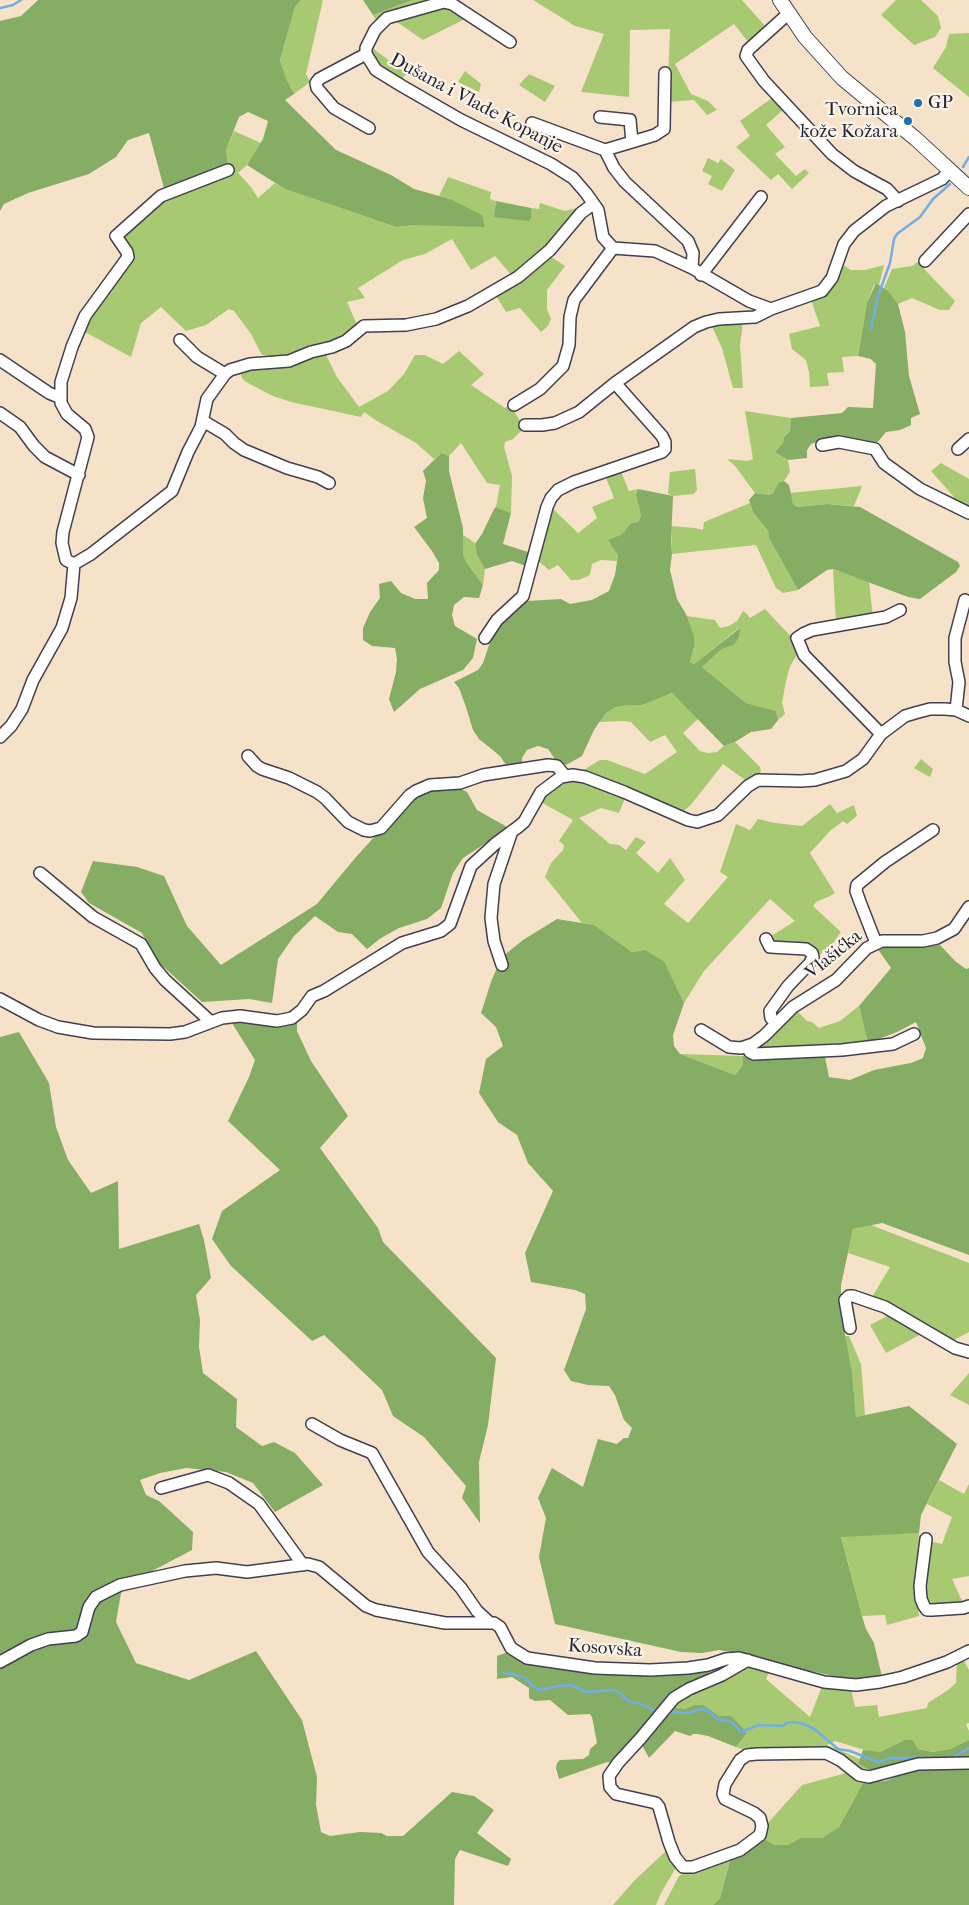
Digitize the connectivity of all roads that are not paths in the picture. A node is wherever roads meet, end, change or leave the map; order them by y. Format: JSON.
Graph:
{"nodes":[{"id":1,"x":780,"y":0,"type":"edge"},
{"id":2,"x":789,"y":13,"type":"junction"},
{"id":3,"x":510,"y":42,"type":"dead end"},
{"id":4,"x":366,"y":54,"type":"junction"},
{"id":5,"x":665,"y":73,"type":"dead end"},
{"id":6,"x":600,"y":117,"type":"dead end"},
{"id":7,"x":532,"y":123,"type":"dead end"},
{"id":8,"x":369,"y":128,"type":"dead end"},
{"id":9,"x":632,"y":142,"type":"junction"},
{"id":10,"x":605,"y":150,"type":"junction"},
{"id":11,"x":228,"y":170,"type":"dead end"},
{"id":12,"x":950,"y":170,"type":"junction"},
{"id":13,"x":969,"y":188,"type":"edge"},
{"id":14,"x":761,"y":197,"type":"dead end"},
{"id":15,"x":898,"y":201,"type":"junction"},
{"id":16,"x":593,"y":204,"type":"junction"},
{"id":17,"x":969,"y":214,"type":"edge"},
{"id":18,"x":613,"y":248,"type":"junction"},
{"id":19,"x":925,"y":261,"type":"dead end"},
{"id":20,"x":697,"y":272,"type":"junction"},
{"id":21,"x":771,"y":309,"type":"junction"},
{"id":22,"x":180,"y":340,"type":"dead end"},
{"id":23,"x":0,"y":360,"type":"edge"},
{"id":24,"x":225,"y":374,"type":"junction"},
{"id":25,"x":615,"y":383,"type":"junction"},
{"id":26,"x":60,"y":398,"type":"junction"},
{"id":27,"x":514,"y":406,"type":"dead end"},
{"id":28,"x":0,"y":413,"type":"edge"},
{"id":29,"x":203,"y":421,"type":"junction"},
{"id":30,"x":525,"y":425,"type":"dead end"},
{"id":31,"x":969,"y":439,"type":"edge"},
{"id":32,"x":822,"y":445,"type":"dead end"},
{"id":33,"x":958,"y":449,"type":"dead end"},
{"id":34,"x":79,"y":475,"type":"junction"},
{"id":35,"x":329,"y":483,"type":"dead end"},
{"id":36,"x":969,"y":513,"type":"edge"},
{"id":37,"x":74,"y":564,"type":"junction"},
{"id":38,"x":965,"y":600,"type":"dead end"},
{"id":39,"x":900,"y":610,"type":"dead end"},
{"id":40,"x":485,"y":638,"type":"dead end"},
{"id":41,"x":956,"y":710,"type":"junction"},
{"id":42,"x":969,"y":716,"type":"edge"},
{"id":43,"x":881,"y":734,"type":"junction"},
{"id":44,"x":0,"y":737,"type":"edge"},
{"id":45,"x":248,"y":756,"type":"dead end"},
{"id":46,"x":565,"y":776,"type":"junction"},
{"id":47,"x":933,"y":830,"type":"dead end"},
{"id":48,"x":512,"y":832,"type":"junction"},
{"id":49,"x":40,"y":873,"type":"dead end"},
{"id":50,"x":969,"y":907,"type":"edge"},
{"id":51,"x":766,"y":939,"type":"dead end"},
{"id":52,"x":876,"y":943,"type":"junction"},
{"id":53,"x":502,"y":965,"type":"dead end"},
{"id":54,"x":0,"y":998,"type":"edge"},
{"id":55,"x":211,"y":1022,"type":"junction"},
{"id":56,"x":776,"y":1024,"type":"junction"},
{"id":57,"x":701,"y":1030,"type":"dead end"},
{"id":58,"x":914,"y":1034,"type":"dead end"},
{"id":59,"x":747,"y":1046,"type":"junction"},
{"id":60,"x":850,"y":1328,"type":"dead end"},
{"id":61,"x":969,"y":1352,"type":"edge"},
{"id":62,"x":312,"y":1424,"type":"dead end"},
{"id":63,"x":161,"y":1488,"type":"dead end"},
{"id":64,"x":926,"y":1539,"type":"dead end"},
{"id":65,"x":304,"y":1565,"type":"junction"},
{"id":66,"x":969,"y":1606,"type":"edge"},
{"id":67,"x":489,"y":1622,"type":"junction"},
{"id":68,"x":969,"y":1651,"type":"edge"},
{"id":69,"x":748,"y":1660,"type":"junction"},
{"id":70,"x":0,"y":1662,"type":"edge"},
{"id":71,"x":969,"y":1763,"type":"edge"}],
"edges":[{"from":1,"to":2,"type":"main road"},
{"from":2,"to":12,"type":"main road"},
{"from":2,"to":15,"type":"street"},
{"from":3,"to":4,"type":"street","name":"Dušana i Vlade Kopanje"},
{"from":4,"to":8,"type":"street"},
{"from":4,"to":16,"type":"street","name":"Dušana i Vlade Kopanje"},
{"from":5,"to":9,"type":"street"},
{"from":6,"to":9,"type":"street"},
{"from":7,"to":10,"type":"street","name":"Dušana i Vlade Kopanje"},
{"from":9,"to":10,"type":"street"},
{"from":10,"to":20,"type":"street"},
{"from":11,"to":26,"type":"street"},
{"from":12,"to":13,"type":"main road"},
{"from":12,"to":15,"type":"street"},
{"from":14,"to":20,"type":"street"},
{"from":15,"to":21,"type":"street"},
{"from":16,"to":18,"type":"street","name":"Dušana i Vlade Kopanje"},
{"from":16,"to":24,"type":"street"},
{"from":17,"to":19,"type":"street"},
{"from":18,"to":20,"type":"street"},
{"from":18,"to":27,"type":"street"},
{"from":20,"to":21,"type":"street"},
{"from":21,"to":25,"type":"street"},
{"from":22,"to":24,"type":"street"},
{"from":23,"to":26,"type":"street"},
{"from":24,"to":29,"type":"street"},
{"from":25,"to":30,"type":"street"},
{"from":25,"to":40,"type":"street"},
{"from":26,"to":34,"type":"street"},
{"from":28,"to":34,"type":"street"},
{"from":29,"to":35,"type":"street"},
{"from":29,"to":37,"type":"street"},
{"from":31,"to":33,"type":"street"},
{"from":32,"to":36,"type":"street"},
{"from":34,"to":37,"type":"street"},
{"from":37,"to":44,"type":"street"},
{"from":38,"to":41,"type":"street"},
{"from":39,"to":43,"type":"street"},
{"from":41,"to":42,"type":"street"},
{"from":41,"to":43,"type":"street"},
{"from":43,"to":46,"type":"street"},
{"from":45,"to":46,"type":"street"},
{"from":46,"to":48,"type":"street"},
{"from":47,"to":52,"type":"street"},
{"from":48,"to":53,"type":"street"},
{"from":48,"to":55,"type":"street"},
{"from":49,"to":55,"type":"street"},
{"from":50,"to":52,"type":"street","name":"Vlašićka"},
{"from":51,"to":56,"type":"street"},
{"from":52,"to":56,"type":"street","name":"Vlašićka"},
{"from":54,"to":55,"type":"street"},
{"from":56,"to":59,"type":"street","name":"Vlašićka"},
{"from":57,"to":59,"type":"street"},
{"from":58,"to":59,"type":"street"},
{"from":60,"to":61,"type":"street"},
{"from":62,"to":67,"type":"street","name":"Kosovska"},
{"from":63,"to":65,"type":"street"},
{"from":64,"to":66,"type":"street"},
{"from":65,"to":67,"type":"street"},
{"from":65,"to":70,"type":"street"},
{"from":67,"to":69,"type":"street","name":"Kosovska"},
{"from":68,"to":69,"type":"street","name":"Kosovska"},
{"from":69,"to":71,"type":"street"}]}
